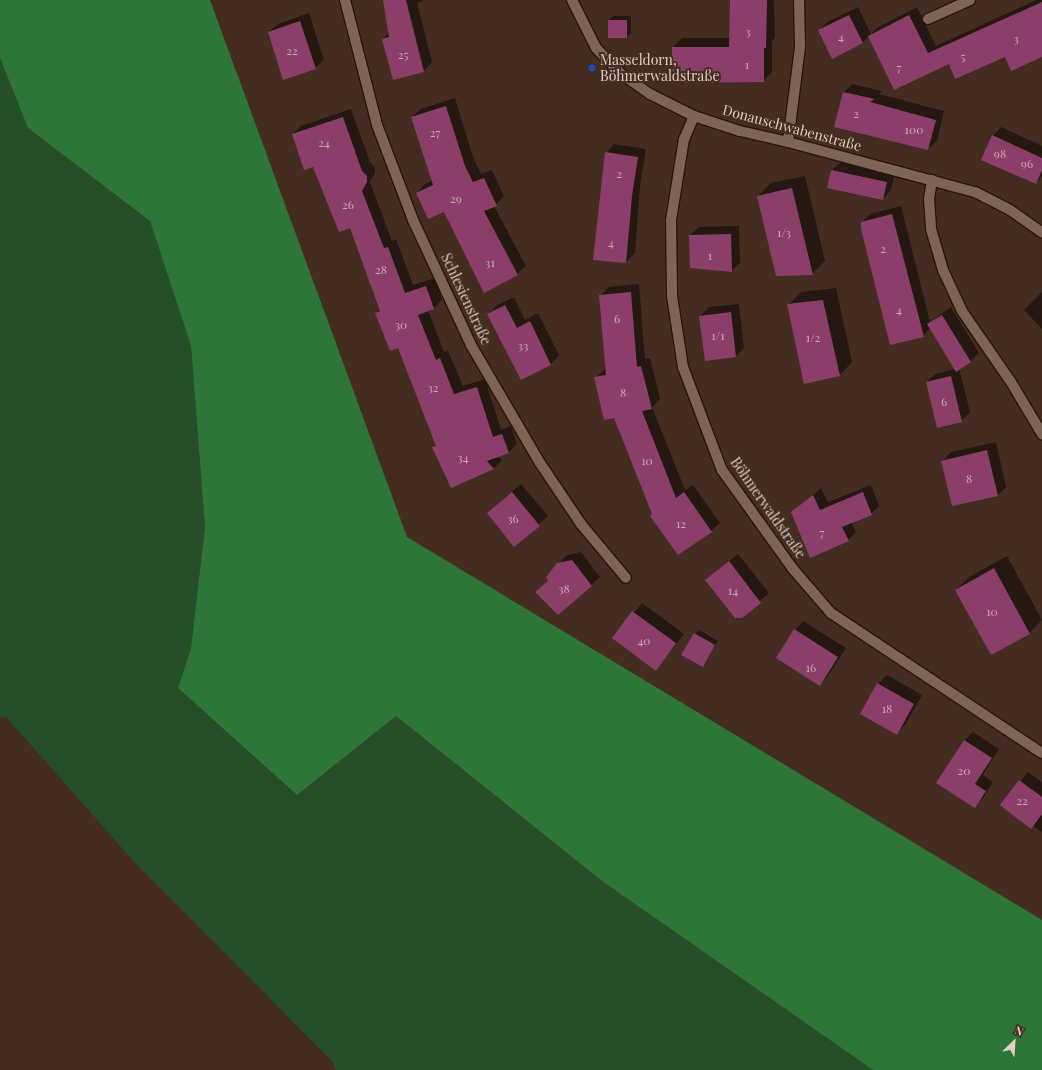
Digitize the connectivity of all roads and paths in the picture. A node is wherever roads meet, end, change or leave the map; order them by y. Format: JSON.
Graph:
{"nodes":[{"id":1,"x":345,"y":0,"type":"edge"},
{"id":2,"x":572,"y":0,"type":"edge"},
{"id":3,"x":799,"y":0,"type":"edge"},
{"id":4,"x":970,"y":0,"type":"edge"},
{"id":5,"x":928,"y":19,"type":"dead end"},
{"id":6,"x":694,"y":116,"type":"junction"},
{"id":7,"x":788,"y":142,"type":"junction"},
{"id":8,"x":932,"y":180,"type":"junction"},
{"id":9,"x":1042,"y":232,"type":"edge"},
{"id":10,"x":1042,"y":434,"type":"edge"},
{"id":11,"x":626,"y":578,"type":"dead end"},
{"id":12,"x":1042,"y":753,"type":"edge"}],
"edges":[{"from":1,"to":11,"type":"street","name":"Schlesienstraße"},
{"from":2,"to":6,"type":"street","name":"Donauschwabenstraße"},
{"from":3,"to":7,"type":"street"},
{"from":4,"to":5,"type":"street"},
{"from":6,"to":7,"type":"street","name":"Donauschwabenstraße"},
{"from":6,"to":12,"type":"street","name":"Böhmerwaldstraße"},
{"from":7,"to":8,"type":"street","name":"Donauschwabenstraße"},
{"from":8,"to":9,"type":"street","name":"Donauschwabenstraße"},
{"from":8,"to":10,"type":"street"}]}
